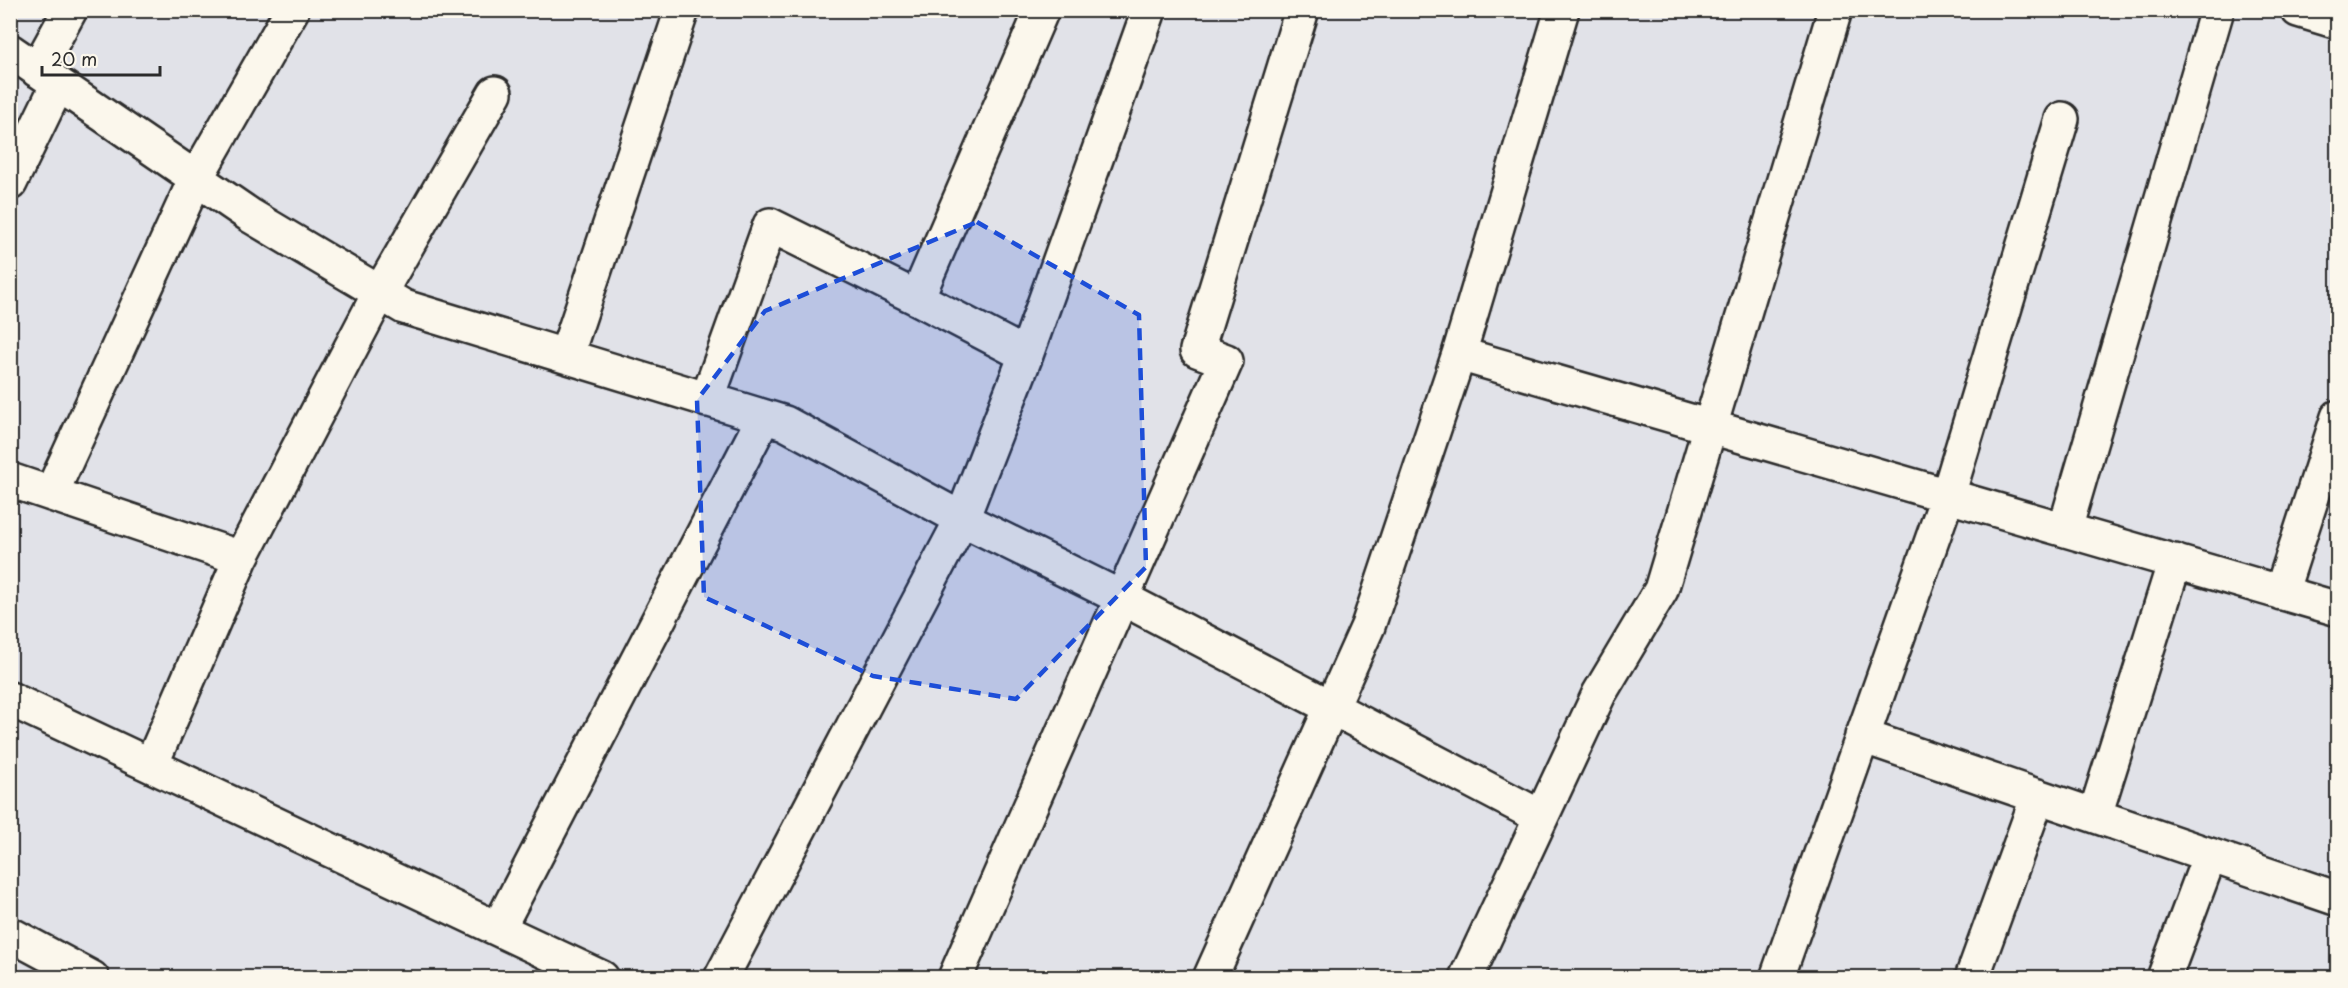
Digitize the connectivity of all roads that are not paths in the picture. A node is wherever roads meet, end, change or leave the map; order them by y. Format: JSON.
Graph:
{"nodes":[{"id":1,"x":70,"y":10,"type":"edge"},
{"id":2,"x":292,"y":10,"type":"edge"},
{"id":3,"x":682,"y":10,"type":"edge"},
{"id":4,"x":1042,"y":10,"type":"edge"},
{"id":5,"x":1302,"y":10,"type":"edge"},
{"id":6,"x":1562,"y":10,"type":"edge"},
{"id":7,"x":1835,"y":10,"type":"edge"},
{"id":8,"x":2217,"y":10,"type":"edge"},
{"id":9,"x":2298,"y":10,"type":"edge"},
{"id":10,"x":1148,"y":13,"type":"dead end"},
{"id":11,"x":2337,"y":22,"type":"edge"},
{"id":12,"x":10,"y":51,"type":"edge"},
{"id":13,"x":48,"y":77,"type":"junction"},
{"id":14,"x":495,"y":93,"type":"dead end"},
{"id":15,"x":2062,"y":119,"type":"dead end"},
{"id":16,"x":196,"y":178,"type":"junction"},
{"id":17,"x":10,"y":183,"type":"edge"},
{"id":18,"x":379,"y":294,"type":"junction"},
{"id":19,"x":917,"y":298,"type":"junction"},
{"id":20,"x":1460,"y":354,"type":"junction"},
{"id":21,"x":1026,"y":355,"type":"junction"},
{"id":22,"x":566,"y":356,"type":"junction"},
{"id":23,"x":707,"y":400,"type":"junction"},
{"id":24,"x":764,"y":417,"type":"junction"},
{"id":25,"x":2337,"y":417,"type":"edge"},
{"id":26,"x":1710,"y":426,"type":"junction"},
{"id":27,"x":10,"y":480,"type":"edge"},
{"id":28,"x":51,"y":494,"type":"junction"},
{"id":29,"x":1948,"y":495,"type":"junction"},
{"id":30,"x":962,"y":519,"type":"junction"},
{"id":31,"x":2065,"y":529,"type":"junction"},
{"id":32,"x":241,"y":558,"type":"junction"},
{"id":33,"x":2175,"y":561,"type":"junction"},
{"id":34,"x":2281,"y":593,"type":"junction"},
{"id":35,"x":1122,"y":598,"type":"junction"},
{"id":36,"x":2337,"y":609,"type":"edge"},
{"id":37,"x":10,"y":699,"type":"edge"},
{"id":38,"x":1332,"y":707,"type":"junction"},
{"id":39,"x":1862,"y":736,"type":"junction"},
{"id":40,"x":152,"y":765,"type":"junction"},
{"id":41,"x":2038,"y":796,"type":"junction"},
{"id":42,"x":2095,"y":815,"type":"junction"},
{"id":43,"x":1541,"y":817,"type":"junction"},
{"id":44,"x":2210,"y":855,"type":"junction"},
{"id":45,"x":2337,"y":899,"type":"edge"},
{"id":46,"x":498,"y":929,"type":"junction"},
{"id":47,"x":10,"y":934,"type":"edge"},
{"id":48,"x":92,"y":978,"type":"edge"},
{"id":49,"x":602,"y":978,"type":"edge"},
{"id":50,"x":721,"y":978,"type":"edge"},
{"id":51,"x":955,"y":978,"type":"edge"},
{"id":52,"x":1210,"y":978,"type":"edge"},
{"id":53,"x":1466,"y":978,"type":"edge"},
{"id":54,"x":1777,"y":978,"type":"edge"},
{"id":55,"x":1972,"y":978,"type":"edge"},
{"id":56,"x":2164,"y":978,"type":"edge"}],
"edges":[{"from":1,"to":13,"type":"street"},
{"from":2,"to":16,"type":"street"},
{"from":3,"to":22,"type":"street"},
{"from":4,"to":19,"type":"street"},
{"from":5,"to":35,"type":"street"},
{"from":6,"to":20,"type":"street"},
{"from":7,"to":26,"type":"street"},
{"from":8,"to":31,"type":"street"},
{"from":9,"to":11,"type":"street"},
{"from":10,"to":21,"type":"street"},
{"from":12,"to":13,"type":"street"},
{"from":13,"to":16,"type":"street"},
{"from":13,"to":17,"type":"street"},
{"from":14,"to":18,"type":"street"},
{"from":15,"to":29,"type":"street"},
{"from":16,"to":18,"type":"street"},
{"from":16,"to":28,"type":"street"},
{"from":18,"to":22,"type":"street"},
{"from":18,"to":32,"type":"street"},
{"from":19,"to":21,"type":"street"},
{"from":19,"to":23,"type":"street"},
{"from":20,"to":26,"type":"street"},
{"from":20,"to":38,"type":"street"},
{"from":21,"to":30,"type":"street"},
{"from":22,"to":23,"type":"street"},
{"from":23,"to":24,"type":"street"},
{"from":24,"to":30,"type":"street"},
{"from":24,"to":46,"type":"street"},
{"from":25,"to":34,"type":"street"},
{"from":26,"to":29,"type":"street"},
{"from":26,"to":43,"type":"street"},
{"from":27,"to":28,"type":"street"},
{"from":28,"to":32,"type":"street"},
{"from":29,"to":31,"type":"street"},
{"from":29,"to":39,"type":"street"},
{"from":30,"to":35,"type":"street"},
{"from":30,"to":50,"type":"street"},
{"from":31,"to":33,"type":"street"},
{"from":32,"to":40,"type":"street"},
{"from":33,"to":34,"type":"street"},
{"from":33,"to":42,"type":"street"},
{"from":34,"to":36,"type":"street"},
{"from":35,"to":38,"type":"street"},
{"from":35,"to":51,"type":"street"},
{"from":37,"to":40,"type":"street"},
{"from":38,"to":43,"type":"street"},
{"from":38,"to":52,"type":"street"},
{"from":39,"to":41,"type":"street"},
{"from":39,"to":54,"type":"street"},
{"from":40,"to":46,"type":"street"},
{"from":41,"to":42,"type":"street"},
{"from":41,"to":55,"type":"street"},
{"from":42,"to":44,"type":"street"},
{"from":43,"to":53,"type":"street"},
{"from":44,"to":45,"type":"street"},
{"from":44,"to":56,"type":"street"},
{"from":46,"to":49,"type":"street"},
{"from":47,"to":48,"type":"street"}]}
